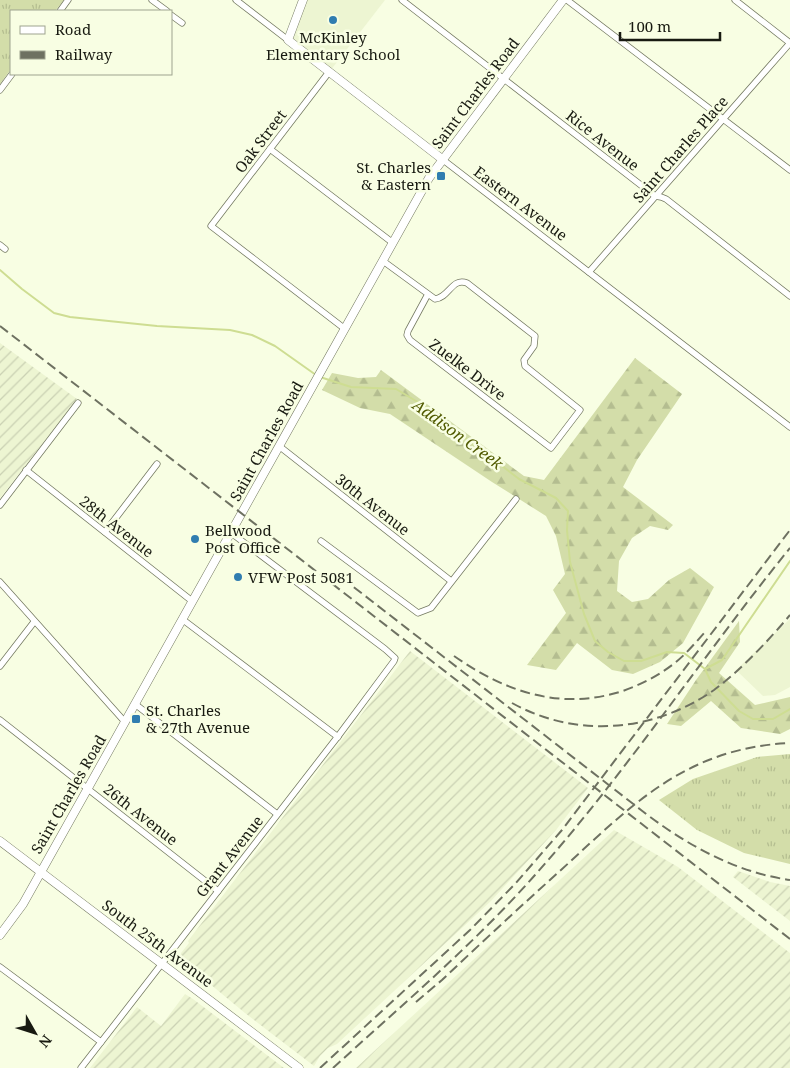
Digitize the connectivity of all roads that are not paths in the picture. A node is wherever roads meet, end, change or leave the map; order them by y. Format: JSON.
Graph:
{"nodes":[{"id":1,"x":152,"y":0,"type":"edge"},
{"id":2,"x":236,"y":0,"type":"edge"},
{"id":3,"x":303,"y":0,"type":"edge"},
{"id":4,"x":402,"y":0,"type":"edge"},
{"id":5,"x":562,"y":0,"type":"edge"},
{"id":6,"x":567,"y":0,"type":"edge"},
{"id":7,"x":734,"y":0,"type":"edge"},
{"id":8,"x":165,"y":10,"type":"edge"},
{"id":9,"x":172,"y":16,"type":"edge"},
{"id":10,"x":182,"y":23,"type":"dead end"},
{"id":11,"x":288,"y":40,"type":"junction"},
{"id":12,"x":790,"y":43,"type":"edge"},
{"id":13,"x":329,"y":72,"type":"junction"},
{"id":14,"x":11,"y":75,"type":"edge"},
{"id":15,"x":502,"y":79,"type":"junction"},
{"id":16,"x":0,"y":90,"type":"edge"},
{"id":17,"x":724,"y":119,"type":"junction"},
{"id":18,"x":270,"y":149,"type":"junction"},
{"id":19,"x":442,"y":159,"type":"junction"},
{"id":20,"x":790,"y":170,"type":"edge"},
{"id":21,"x":655,"y":196,"type":"junction"},
{"id":22,"x":393,"y":244,"type":"junction"},
{"id":23,"x":383,"y":261,"type":"junction"},
{"id":24,"x":589,"y":272,"type":"junction"},
{"id":25,"x":428,"y":294,"type":"junction"},
{"id":26,"x":790,"y":296,"type":"edge"},
{"id":27,"x":345,"y":329,"type":"junction"},
{"id":28,"x":78,"y":403,"type":"dead end"},
{"id":29,"x":790,"y":427,"type":"edge"},
{"id":30,"x":279,"y":446,"type":"junction"},
{"id":31,"x":157,"y":464,"type":"dead end"},
{"id":32,"x":26,"y":470,"type":"junction"},
{"id":33,"x":516,"y":499,"type":"dead end"},
{"id":34,"x":0,"y":505,"type":"edge"},
{"id":35,"x":105,"y":532,"type":"junction"},
{"id":36,"x":230,"y":532,"type":"junction"},
{"id":37,"x":321,"y":540,"type":"dead end"},
{"id":38,"x":451,"y":581,"type":"junction"},
{"id":39,"x":0,"y":582,"type":"edge"},
{"id":40,"x":192,"y":601,"type":"junction"},
{"id":41,"x":182,"y":618,"type":"junction"},
{"id":42,"x":34,"y":622,"type":"junction"},
{"id":43,"x":0,"y":666,"type":"edge"},
{"id":44,"x":135,"y":704,"type":"junction"},
{"id":45,"x":0,"y":720,"type":"edge"},
{"id":46,"x":125,"y":722,"type":"junction"},
{"id":47,"x":338,"y":736,"type":"junction"},
{"id":48,"x":88,"y":788,"type":"junction"},
{"id":49,"x":277,"y":814,"type":"junction"},
{"id":50,"x":0,"y":841,"type":"edge"},
{"id":51,"x":41,"y":871,"type":"junction"},
{"id":52,"x":218,"y":891,"type":"junction"},
{"id":53,"x":0,"y":935,"type":"edge"},
{"id":54,"x":162,"y":964,"type":"junction"},
{"id":55,"x":0,"y":966,"type":"edge"},
{"id":56,"x":101,"y":1042,"type":"junction"},
{"id":57,"x":81,"y":1068,"type":"edge"},
{"id":58,"x":299,"y":1068,"type":"edge"}],
"edges":[{"from":1,"to":8,"type":"street"},
{"from":2,"to":11,"type":"street","name":"Eastern Avenue"},
{"from":3,"to":11,"type":"main road"},
{"from":4,"to":15,"type":"street","name":"Rice Avenue"},
{"from":5,"to":15,"type":"main road","name":"Saint Charles Road"},
{"from":6,"to":17,"type":"street"},
{"from":7,"to":12,"type":"street"},
{"from":9,"to":10,"type":"street"},
{"from":11,"to":13,"type":"main road","name":"Eastern Avenue"},
{"from":12,"to":17,"type":"street","name":"Saint Charles Place"},
{"from":13,"to":18,"type":"street","name":"Oak Street"},
{"from":13,"to":19,"type":"main road","name":"Eastern Avenue"},
{"from":14,"to":16,"type":"street"},
{"from":15,"to":19,"type":"main road","name":"Saint Charles Road"},
{"from":15,"to":21,"type":"street","name":"Rice Avenue"},
{"from":17,"to":20,"type":"street"},
{"from":17,"to":21,"type":"street","name":"Saint Charles Place"},
{"from":18,"to":22,"type":"street"},
{"from":18,"to":27,"type":"street","name":"Oak Street"},
{"from":19,"to":22,"type":"main road","name":"Saint Charles Road"},
{"from":19,"to":24,"type":"street","name":"Eastern Avenue"},
{"from":21,"to":24,"type":"street","name":"Saint Charles Place"},
{"from":21,"to":26,"type":"street","name":"Rice Avenue"},
{"from":22,"to":23,"type":"main road","name":"Saint Charles Road"},
{"from":23,"to":25,"type":"street"},
{"from":23,"to":27,"type":"main road","name":"Saint Charles Road"},
{"from":24,"to":29,"type":"street","name":"Eastern Avenue"},
{"from":25,"to":25,"type":"street","name":"Zuelke Drive"},
{"from":27,"to":30,"type":"main road","name":"Saint Charles Road"},
{"from":28,"to":32,"type":"street"},
{"from":30,"to":36,"type":"main road","name":"Saint Charles Road"},
{"from":30,"to":38,"type":"street","name":"30th Avenue"},
{"from":31,"to":35,"type":"street"},
{"from":32,"to":34,"type":"street"},
{"from":32,"to":35,"type":"street","name":"28th Avenue"},
{"from":33,"to":38,"type":"street"},
{"from":35,"to":40,"type":"street","name":"28th Avenue"},
{"from":36,"to":40,"type":"main road","name":"Saint Charles Road"},
{"from":36,"to":47,"type":"street","name":"Grant Avenue"},
{"from":37,"to":38,"type":"street"},
{"from":39,"to":42,"type":"street"},
{"from":40,"to":41,"type":"main road","name":"Saint Charles Road"},
{"from":41,"to":44,"type":"main road","name":"Saint Charles Road"},
{"from":41,"to":47,"type":"street"},
{"from":42,"to":43,"type":"street"},
{"from":42,"to":46,"type":"street"},
{"from":44,"to":46,"type":"main road","name":"Saint Charles Road"},
{"from":44,"to":49,"type":"street"},
{"from":45,"to":48,"type":"street","name":"26th Avenue"},
{"from":46,"to":48,"type":"main road","name":"Saint Charles Road"},
{"from":47,"to":49,"type":"street","name":"Grant Avenue"},
{"from":48,"to":51,"type":"main road","name":"Saint Charles Road"},
{"from":48,"to":52,"type":"street","name":"26th Avenue"},
{"from":49,"to":52,"type":"street","name":"Grant Avenue"},
{"from":50,"to":51,"type":"main road","name":"South 25th Avenue"},
{"from":51,"to":53,"type":"main road","name":"Saint Charles Road"},
{"from":51,"to":54,"type":"main road","name":"South 25th Avenue"},
{"from":52,"to":54,"type":"street","name":"Grant Avenue"},
{"from":54,"to":56,"type":"street","name":"Grant Avenue"},
{"from":54,"to":58,"type":"main road","name":"South 25th Avenue"},
{"from":55,"to":56,"type":"street"},
{"from":56,"to":57,"type":"street","name":"Grant Avenue"}]}
